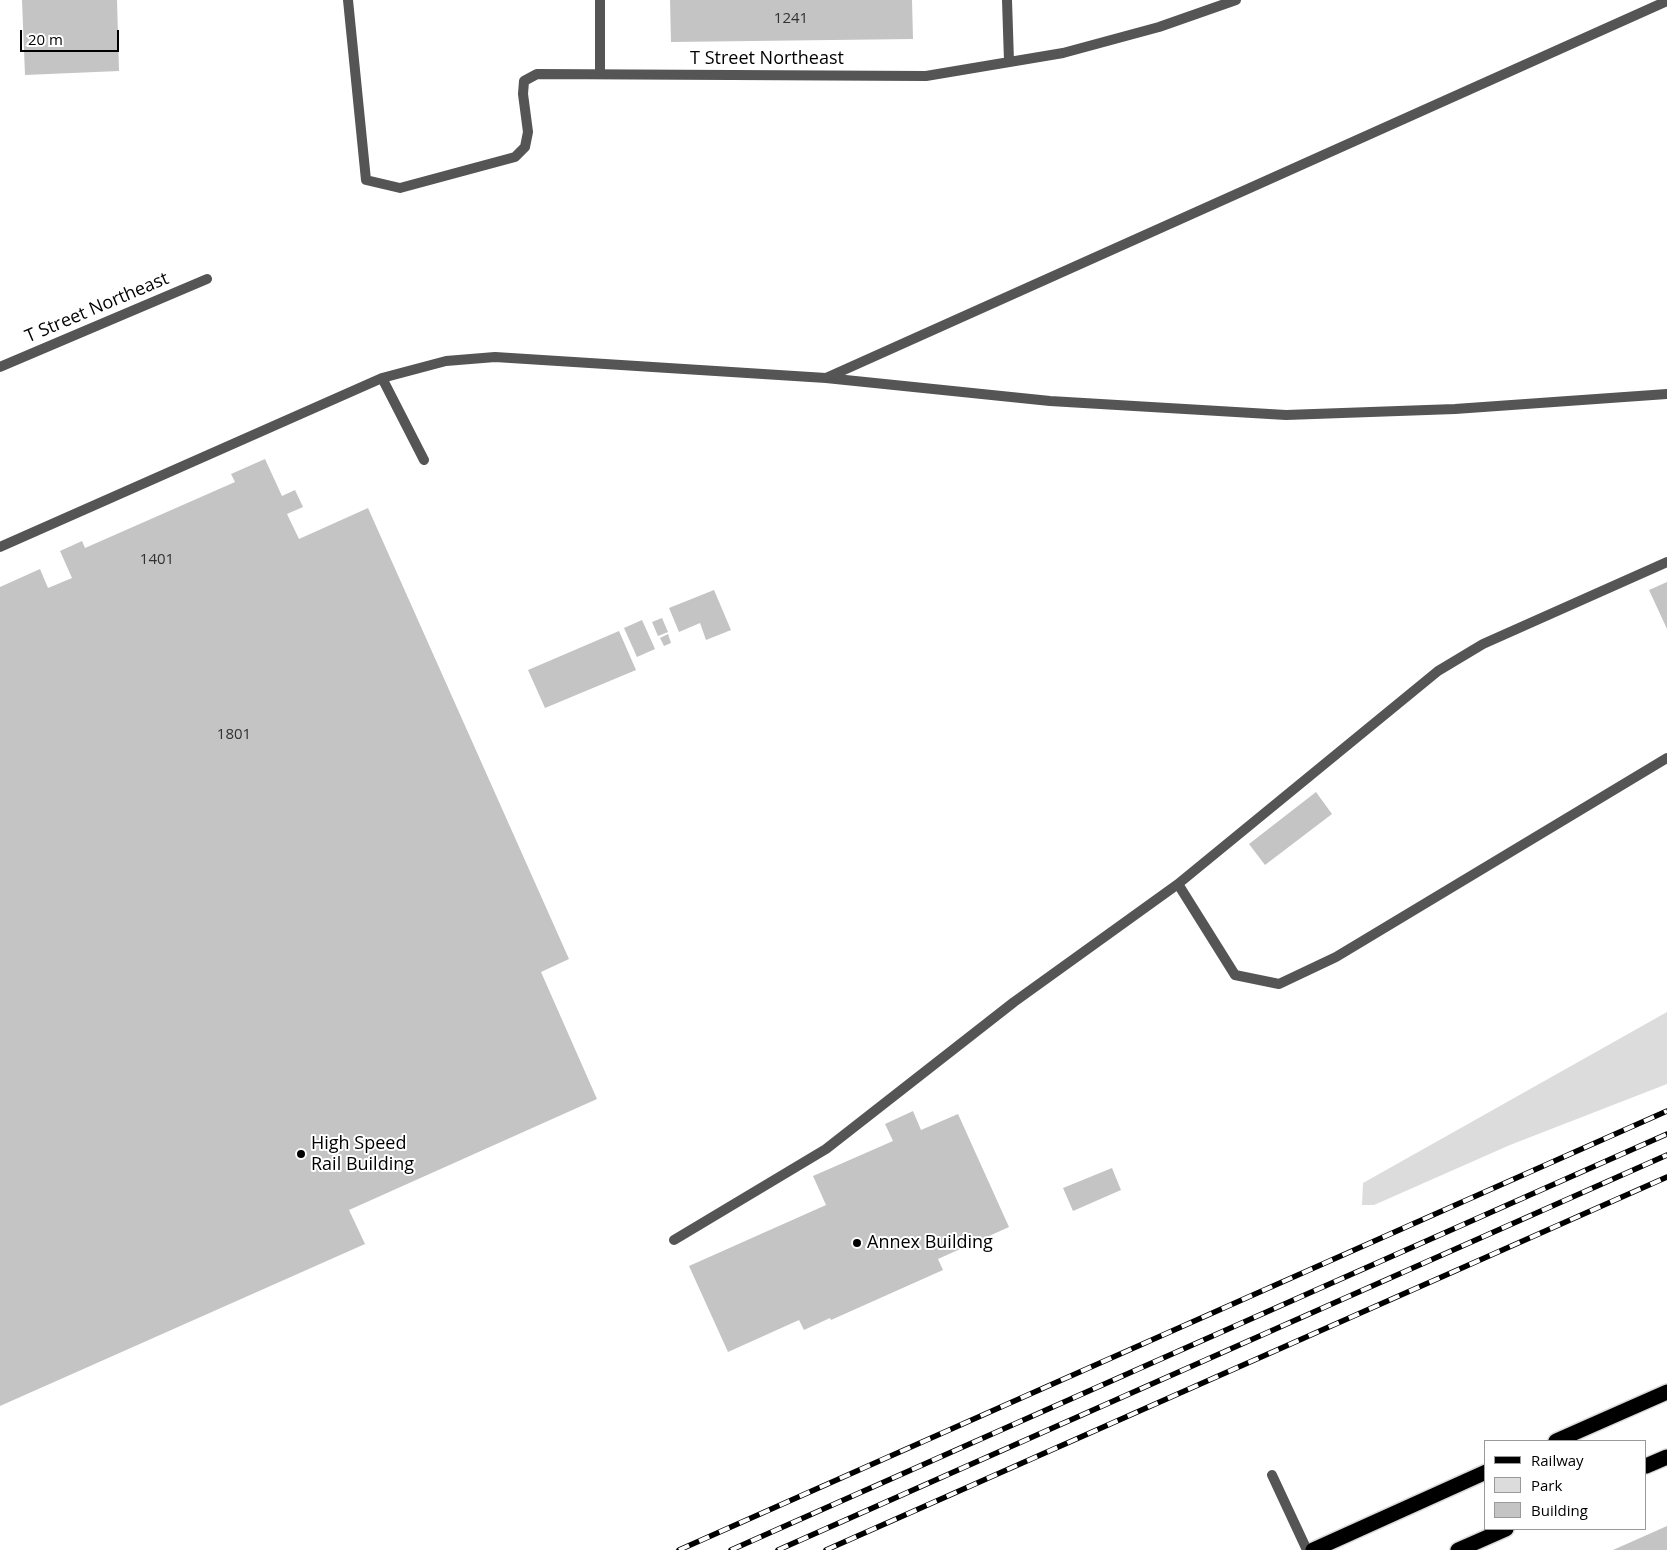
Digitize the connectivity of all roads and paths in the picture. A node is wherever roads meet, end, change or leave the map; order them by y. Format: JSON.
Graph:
{"nodes":[{"id":1,"x":348,"y":0,"type":"edge"},
{"id":2,"x":600,"y":0,"type":"edge"},
{"id":3,"x":1007,"y":0,"type":"edge"},
{"id":4,"x":1236,"y":0,"type":"edge"},
{"id":5,"x":1667,"y":1,"type":"edge"},
{"id":6,"x":1009,"y":61,"type":"junction"},
{"id":7,"x":600,"y":74,"type":"junction"},
{"id":8,"x":206,"y":279,"type":"dead end"},
{"id":9,"x":0,"y":367,"type":"edge"},
{"id":10,"x":382,"y":378,"type":"junction"},
{"id":11,"x":826,"y":378,"type":"junction"},
{"id":12,"x":1667,"y":394,"type":"edge"},
{"id":13,"x":424,"y":460,"type":"dead end"},
{"id":14,"x":0,"y":547,"type":"edge"},
{"id":15,"x":1667,"y":562,"type":"edge"},
{"id":16,"x":1667,"y":758,"type":"edge"},
{"id":17,"x":1178,"y":884,"type":"junction"},
{"id":18,"x":674,"y":1240,"type":"dead end"},
{"id":19,"x":1667,"y":1392,"type":"edge"},
{"id":20,"x":1558,"y":1440,"type":"edge"},
{"id":21,"x":1667,"y":1457,"type":"edge"},
{"id":22,"x":1647,"y":1466,"type":"edge"},
{"id":23,"x":1484,"y":1473,"type":"edge"},
{"id":24,"x":1272,"y":1475,"type":"dead end"},
{"id":25,"x":1504,"y":1530,"type":"edge"},
{"id":26,"x":1306,"y":1550,"type":"edge"},
{"id":27,"x":1312,"y":1550,"type":"edge"},
{"id":28,"x":1458,"y":1550,"type":"edge"}],
"edges":[{"from":1,"to":7,"type":"lane","name":"T Street Northeast"},
{"from":2,"to":7,"type":"lane"},
{"from":3,"to":6,"type":"lane"},
{"from":4,"to":6,"type":"lane","name":"T Street Northeast"},
{"from":5,"to":11,"type":"lane"},
{"from":6,"to":7,"type":"lane","name":"T Street Northeast"},
{"from":8,"to":9,"type":"lane","name":"T Street Northeast"},
{"from":10,"to":11,"type":"lane"},
{"from":10,"to":13,"type":"lane"},
{"from":10,"to":14,"type":"lane"},
{"from":11,"to":12,"type":"lane"},
{"from":15,"to":17,"type":"lane"},
{"from":16,"to":17,"type":"lane"},
{"from":17,"to":18,"type":"lane"},
{"from":19,"to":20,"type":"highway"},
{"from":21,"to":22,"type":"highway"},
{"from":23,"to":27,"type":"highway"},
{"from":24,"to":26,"type":"lane"},
{"from":25,"to":28,"type":"highway"}]}
